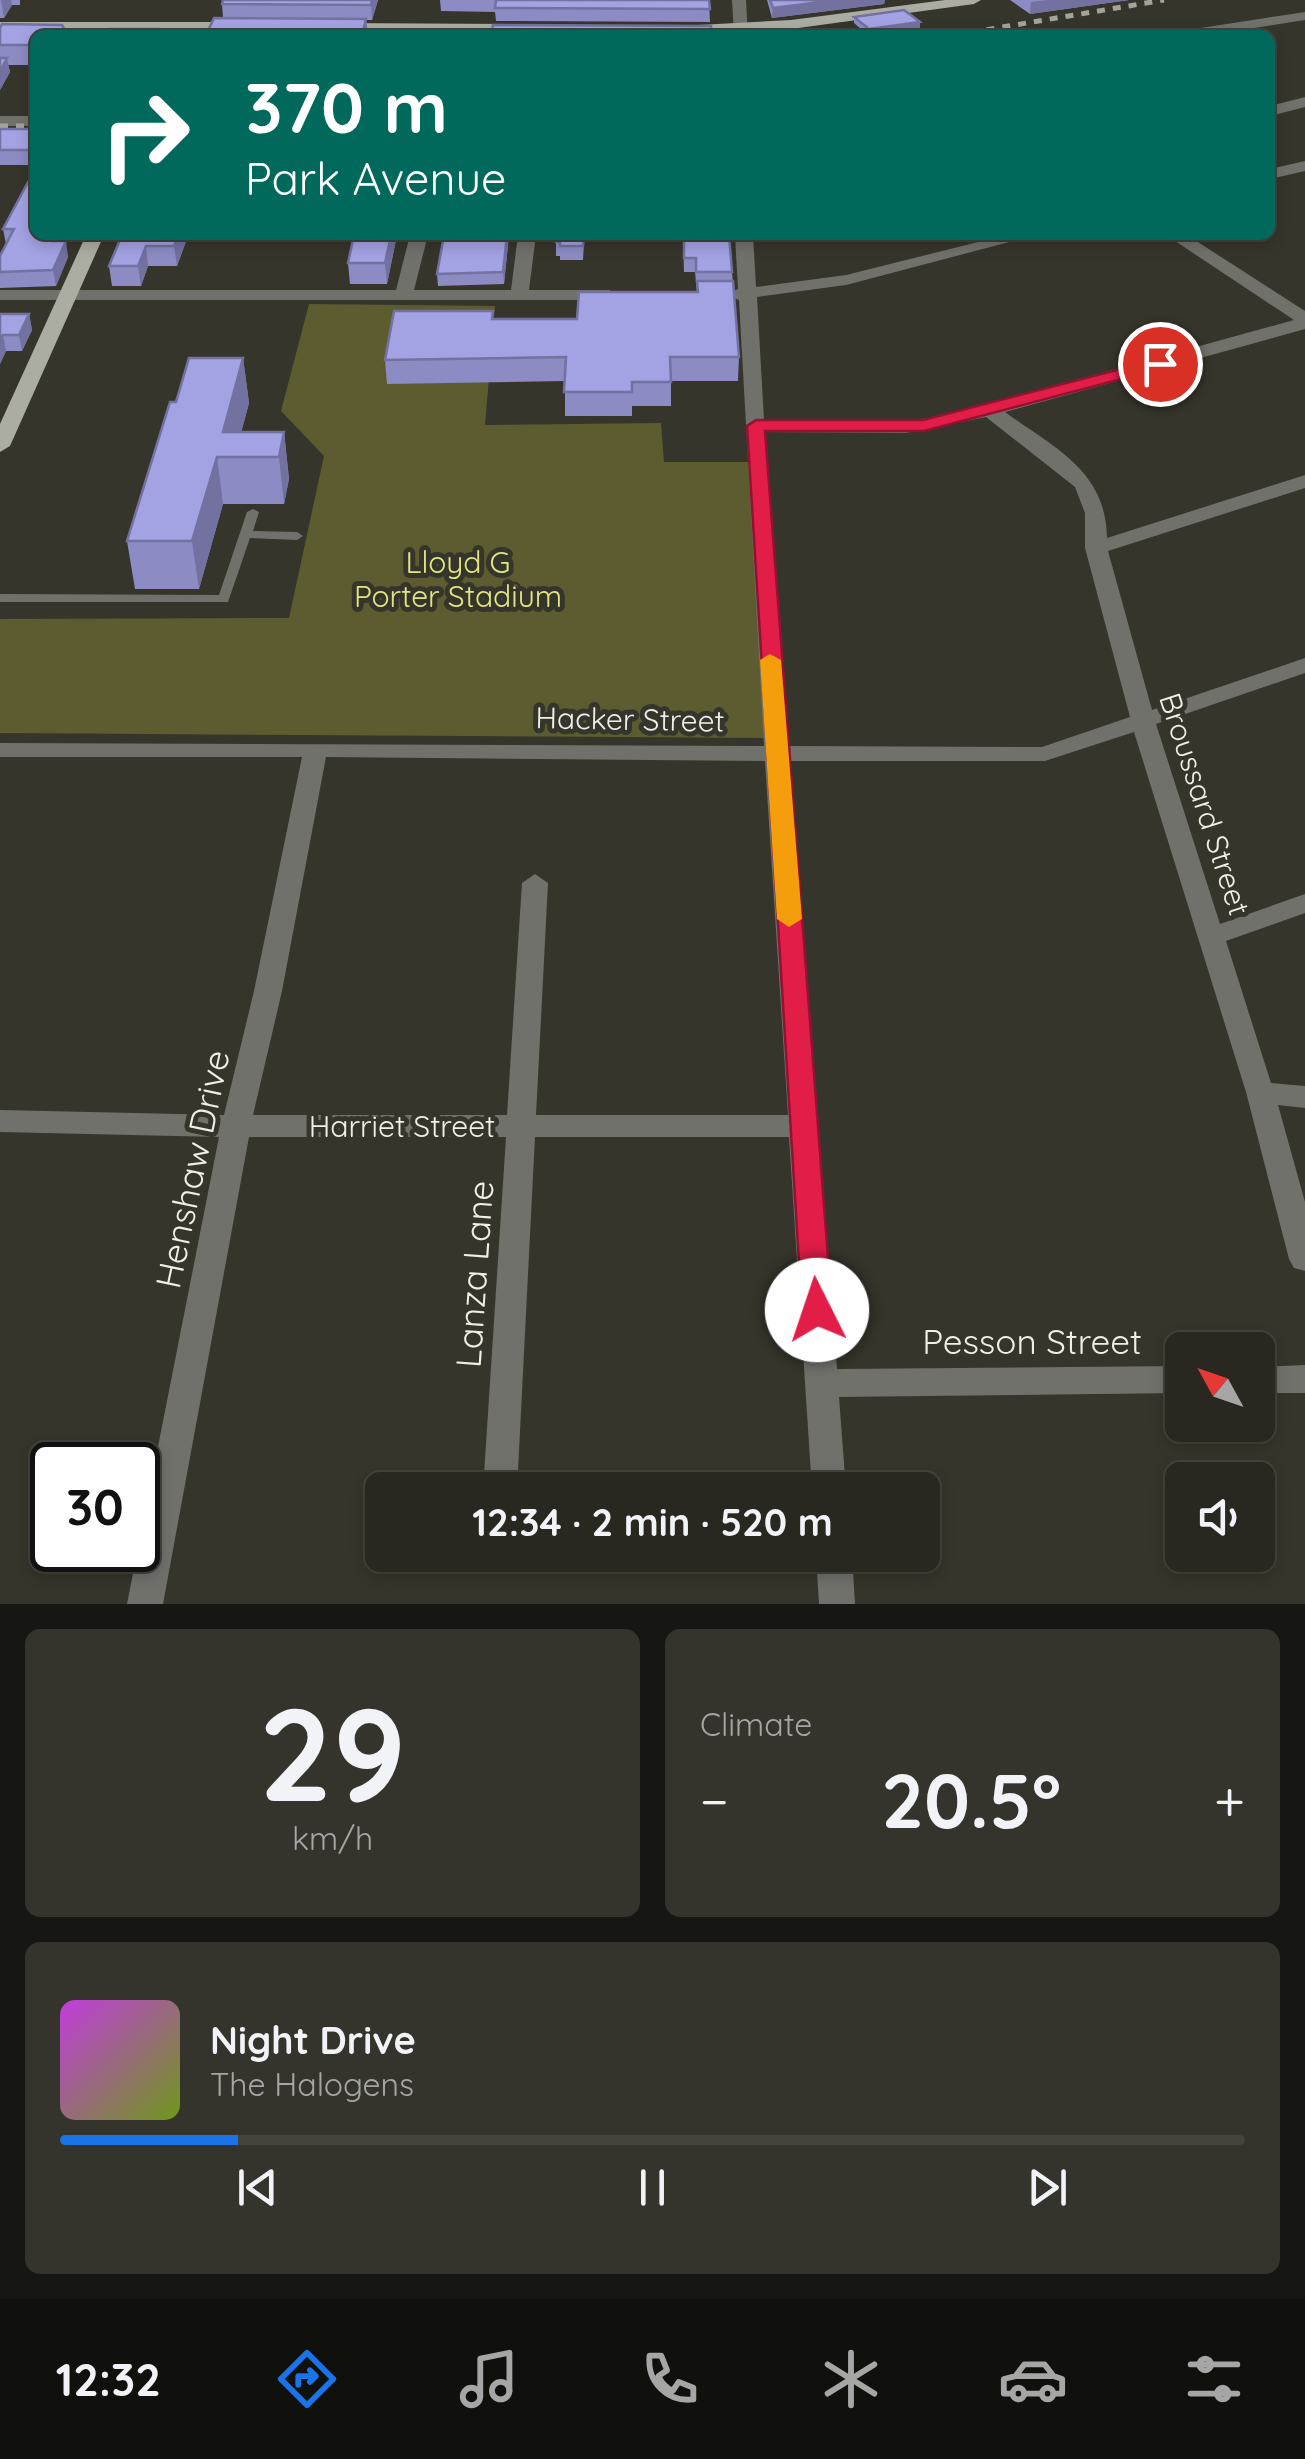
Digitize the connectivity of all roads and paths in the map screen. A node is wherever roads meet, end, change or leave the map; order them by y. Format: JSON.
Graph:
{"nodes":[{"id":1,"x":739,"y":0,"type":"edge"},
{"id":2,"x":974,"y":0,"type":"edge"},
{"id":3,"x":195,"y":7,"type":"dead end"},
{"id":4,"x":1305,"y":16,"type":"edge"},
{"id":5,"x":0,"y":26,"type":"edge"},
{"id":6,"x":261,"y":26,"type":"edge"},
{"id":7,"x":316,"y":27,"type":"edge"},
{"id":8,"x":546,"y":28,"type":"edge"},
{"id":9,"x":185,"y":30,"type":"edge"},
{"id":10,"x":741,"y":30,"type":"edge"},
{"id":11,"x":756,"y":30,"type":"edge"},
{"id":12,"x":1214,"y":30,"type":"edge"},
{"id":13,"x":1305,"y":102,"type":"edge"},
{"id":14,"x":1275,"y":110,"type":"edge"},
{"id":15,"x":0,"y":121,"type":"edge"},
{"id":16,"x":30,"y":121,"type":"edge"},
{"id":17,"x":0,"y":132,"type":"edge"},
{"id":18,"x":30,"y":132,"type":"edge"},
{"id":19,"x":1305,"y":166,"type":"edge"},
{"id":20,"x":1275,"y":173,"type":"edge"},
{"id":21,"x":94,"y":240,"type":"edge"},
{"id":22,"x":418,"y":240,"type":"edge"},
{"id":23,"x":526,"y":240,"type":"edge"},
{"id":24,"x":750,"y":240,"type":"edge"},
{"id":25,"x":1007,"y":240,"type":"edge"},
{"id":26,"x":1182,"y":240,"type":"edge"},
{"id":27,"x":404,"y":293,"type":"junction"},
{"id":28,"x":0,"y":294,"type":"edge"},
{"id":29,"x":633,"y":294,"type":"edge"},
{"id":30,"x":69,"y":295,"type":"junction"},
{"id":31,"x":519,"y":295,"type":"junction"},
{"id":32,"x":710,"y":295,"type":"edge"},
{"id":33,"x":749,"y":295,"type":"junction"},
{"id":34,"x":1305,"y":321,"type":"edge"},
{"id":35,"x":990,"y":410,"type":"junction"},
{"id":36,"x":756,"y":426,"type":"junction"},
{"id":37,"x":0,"y":446,"type":"edge"},
{"id":38,"x":1305,"y":481,"type":"edge"},
{"id":39,"x":253,"y":512,"type":"dead end"},
{"id":40,"x":246,"y":534,"type":"junction"},
{"id":41,"x":297,"y":536,"type":"dead end"},
{"id":42,"x":1096,"y":548,"type":"junction"},
{"id":43,"x":0,"y":598,"type":"edge"},
{"id":44,"x":1305,"y":666,"type":"edge"},
{"id":45,"x":1143,"y":722,"type":"junction"},
{"id":46,"x":0,"y":750,"type":"edge"},
{"id":47,"x":315,"y":750,"type":"junction"},
{"id":48,"x":778,"y":752,"type":"junction"},
{"id":49,"x":535,"y":883,"type":"dead end"},
{"id":50,"x":1305,"y":903,"type":"edge"},
{"id":51,"x":1213,"y":935,"type":"junction"},
{"id":52,"x":1260,"y":1092,"type":"junction"},
{"id":53,"x":1305,"y":1097,"type":"edge"},
{"id":54,"x":0,"y":1121,"type":"edge"},
{"id":55,"x":522,"y":1125,"type":"junction"},
{"id":56,"x":236,"y":1126,"type":"junction"},
{"id":57,"x":804,"y":1126,"type":"junction"},
{"id":58,"x":1305,"y":1259,"type":"edge"},
{"id":59,"x":1305,"y":1379,"type":"edge"},
{"id":60,"x":1165,"y":1380,"type":"edge"},
{"id":61,"x":1275,"y":1380,"type":"edge"},
{"id":62,"x":822,"y":1383,"type":"junction"},
{"id":63,"x":501,"y":1472,"type":"edge"},
{"id":64,"x":828,"y":1472,"type":"edge"},
{"id":65,"x":835,"y":1572,"type":"edge"},
{"id":66,"x":145,"y":1604,"type":"edge"},
{"id":67,"x":837,"y":1604,"type":"edge"}],
"edges":[{"from":1,"to":10,"type":"street"},
{"from":2,"to":11,"type":"main road"},
{"from":3,"to":9,"type":"main road"},
{"from":4,"to":12,"type":"street"},
{"from":5,"to":9,"type":"main road"},
{"from":6,"to":9,"type":"main road"},
{"from":7,"to":8,"type":"main road"},
{"from":13,"to":14,"type":"street"},
{"from":15,"to":16,"type":"street"},
{"from":17,"to":18,"type":"street"},
{"from":19,"to":20,"type":"street"},
{"from":21,"to":30,"type":"main road"},
{"from":22,"to":27,"type":"street"},
{"from":23,"to":31,"type":"street"},
{"from":24,"to":33,"type":"street"},
{"from":25,"to":33,"type":"street"},
{"from":26,"to":34,"type":"street"},
{"from":27,"to":30,"type":"street"},
{"from":27,"to":31,"type":"street"},
{"from":28,"to":30,"type":"street"},
{"from":29,"to":31,"type":"street"},
{"from":30,"to":37,"type":"main road"},
{"from":32,"to":33,"type":"street"},
{"from":33,"to":36,"type":"street"},
{"from":34,"to":35,"type":"street"},
{"from":35,"to":36,"type":"street"},
{"from":35,"to":42,"type":"street","name":"Broussard Street"},
{"from":36,"to":48,"type":"street"},
{"from":38,"to":42,"type":"street"},
{"from":39,"to":40,"type":"lane"},
{"from":40,"to":41,"type":"lane"},
{"from":40,"to":43,"type":"lane"},
{"from":42,"to":45,"type":"street","name":"Broussard Street"},
{"from":44,"to":45,"type":"street","name":"Hacker Street"},
{"from":45,"to":48,"type":"street","name":"Hacker Street"},
{"from":45,"to":51,"type":"street","name":"Broussard Street"},
{"from":46,"to":47,"type":"street","name":"Hacker Street"},
{"from":47,"to":48,"type":"street","name":"Hacker Street"},
{"from":47,"to":56,"type":"street","name":"Henshaw Drive"},
{"from":48,"to":57,"type":"street"},
{"from":49,"to":55,"type":"street","name":"Lanza Lane"},
{"from":50,"to":51,"type":"street"},
{"from":51,"to":52,"type":"street","name":"Broussard Street"},
{"from":52,"to":53,"type":"street"},
{"from":52,"to":58,"type":"street","name":"Broussard Street"},
{"from":54,"to":56,"type":"street","name":"Harriet Street"},
{"from":55,"to":56,"type":"street","name":"Harriet Street"},
{"from":55,"to":57,"type":"street","name":"Harriet Street"},
{"from":55,"to":63,"type":"street","name":"Lanza Lane"},
{"from":56,"to":66,"type":"street","name":"Henshaw Drive"},
{"from":57,"to":62,"type":"street"},
{"from":59,"to":61,"type":"street"},
{"from":60,"to":62,"type":"street","name":"Pesson Street"},
{"from":62,"to":64,"type":"street"},
{"from":65,"to":67,"type":"street"}]}
